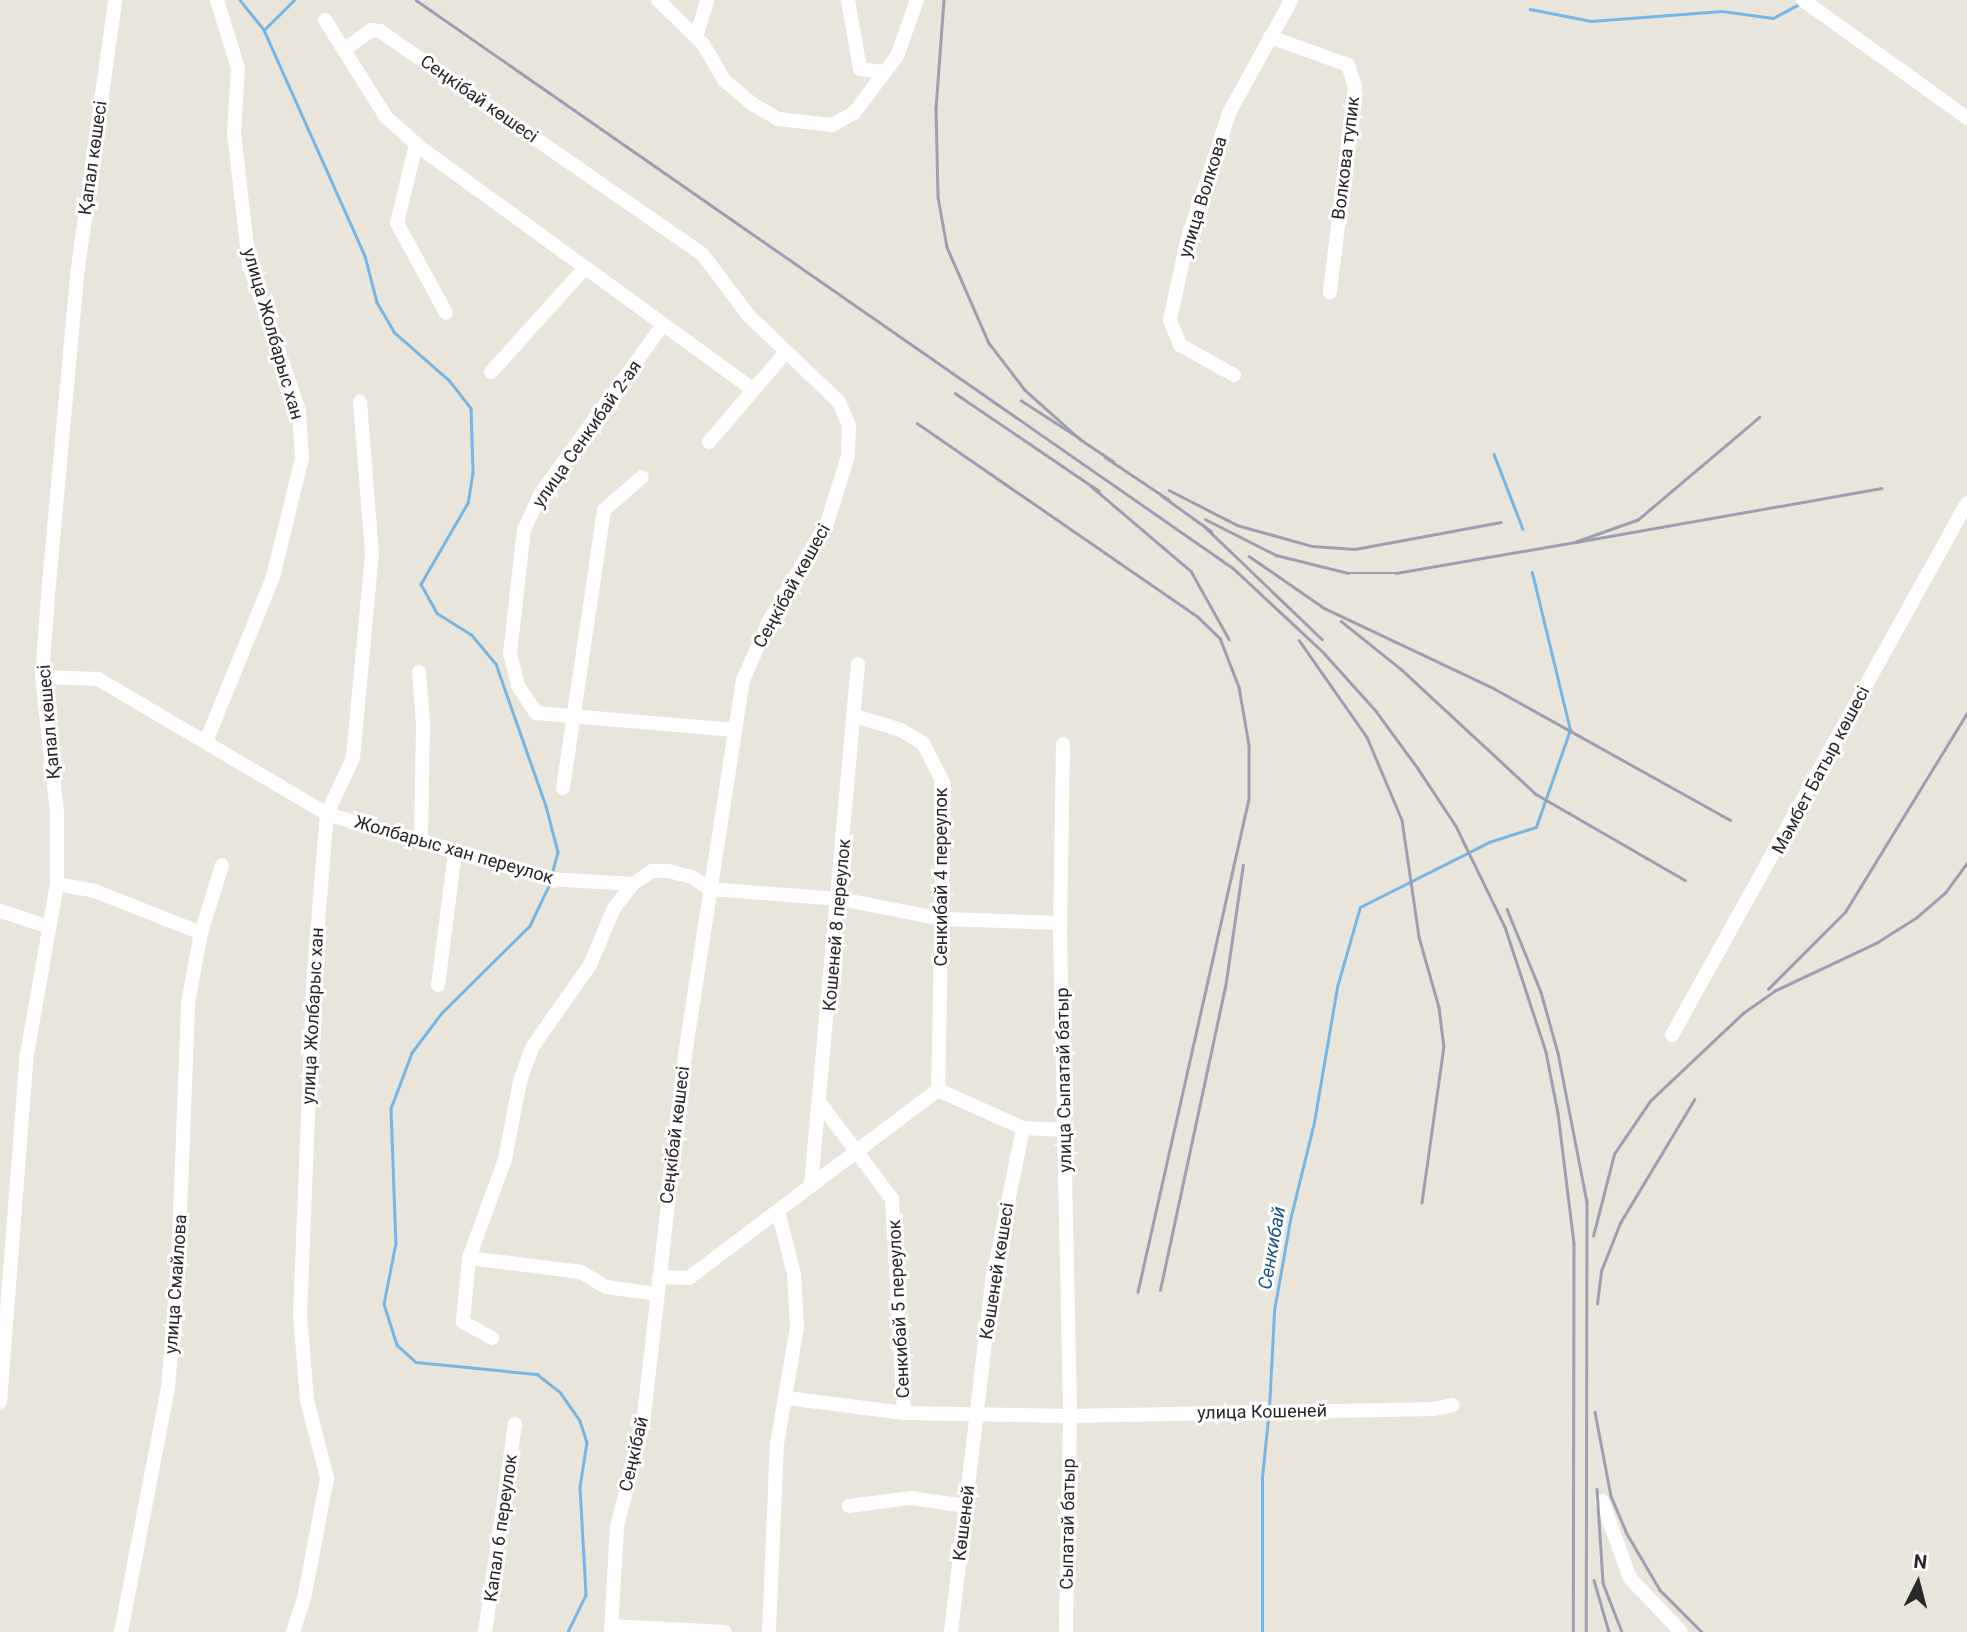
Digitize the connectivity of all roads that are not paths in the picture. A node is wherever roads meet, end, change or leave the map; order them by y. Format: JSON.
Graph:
{"nodes":[{"id":1,"x":115,"y":0,"type":"edge"},
{"id":2,"x":217,"y":0,"type":"edge"},
{"id":3,"x":658,"y":0,"type":"edge"},
{"id":4,"x":707,"y":0,"type":"edge"},
{"id":5,"x":848,"y":0,"type":"edge"},
{"id":6,"x":917,"y":0,"type":"edge"},
{"id":7,"x":1291,"y":0,"type":"edge"},
{"id":8,"x":1806,"y":2,"type":"edge"},
{"id":9,"x":325,"y":20,"type":"dead end"},
{"id":10,"x":696,"y":37,"type":"junction"},
{"id":11,"x":1270,"y":37,"type":"junction"},
{"id":12,"x":344,"y":50,"type":"junction"},
{"id":13,"x":884,"y":72,"type":"junction"},
{"id":14,"x":1967,"y":118,"type":"edge"},
{"id":15,"x":415,"y":144,"type":"junction"},
{"id":16,"x":585,"y":268,"type":"junction"},
{"id":17,"x":1330,"y":292,"type":"dead end"},
{"id":18,"x":446,"y":313,"type":"dead end"},
{"id":19,"x":662,"y":326,"type":"junction"},
{"id":20,"x":786,"y":352,"type":"junction"},
{"id":21,"x":491,"y":372,"type":"dead end"},
{"id":22,"x":1234,"y":375,"type":"dead end"},
{"id":23,"x":754,"y":390,"type":"junction"},
{"id":24,"x":360,"y":401,"type":"dead end"},
{"id":25,"x":709,"y":442,"type":"dead end"},
{"id":26,"x":642,"y":477,"type":"dead end"},
{"id":27,"x":1967,"y":503,"type":"edge"},
{"id":28,"x":858,"y":664,"type":"dead end"},
{"id":29,"x":419,"y":672,"type":"dead end"},
{"id":30,"x":42,"y":677,"type":"junction"},
{"id":31,"x":572,"y":714,"type":"junction"},
{"id":32,"x":855,"y":716,"type":"junction"},
{"id":33,"x":735,"y":730,"type":"junction"},
{"id":34,"x":207,"y":739,"type":"junction"},
{"id":35,"x":1063,"y":744,"type":"dead end"},
{"id":36,"x":563,"y":789,"type":"dead end"},
{"id":37,"x":327,"y":814,"type":"junction"},
{"id":38,"x":421,"y":841,"type":"junction"},
{"id":39,"x":455,"y":853,"type":"junction"},
{"id":40,"x":222,"y":865,"type":"dead end"},
{"id":41,"x":57,"y":884,"type":"junction"},
{"id":42,"x":633,"y":884,"type":"junction"},
{"id":43,"x":710,"y":889,"type":"junction"},
{"id":44,"x":840,"y":899,"type":"junction"},
{"id":45,"x":0,"y":911,"type":"edge"},
{"id":46,"x":943,"y":919,"type":"junction"},
{"id":47,"x":1060,"y":923,"type":"junction"},
{"id":48,"x":49,"y":927,"type":"junction"},
{"id":49,"x":201,"y":933,"type":"junction"},
{"id":50,"x":438,"y":985,"type":"dead end"},
{"id":51,"x":1672,"y":1035,"type":"dead end"},
{"id":52,"x":938,"y":1090,"type":"junction"},
{"id":53,"x":820,"y":1103,"type":"junction"},
{"id":54,"x":1023,"y":1129,"type":"junction"},
{"id":55,"x":1066,"y":1130,"type":"junction"},
{"id":56,"x":854,"y":1153,"type":"junction"},
{"id":57,"x":811,"y":1185,"type":"junction"},
{"id":58,"x":778,"y":1211,"type":"junction"},
{"id":59,"x":469,"y":1258,"type":"junction"},
{"id":60,"x":659,"y":1277,"type":"junction"},
{"id":61,"x":657,"y":1294,"type":"junction"},
{"id":62,"x":492,"y":1338,"type":"dead end"},
{"id":63,"x":787,"y":1398,"type":"junction"},
{"id":64,"x":0,"y":1402,"type":"edge"},
{"id":65,"x":1453,"y":1405,"type":"dead end"},
{"id":66,"x":904,"y":1413,"type":"junction"},
{"id":67,"x":977,"y":1413,"type":"junction"},
{"id":68,"x":1070,"y":1416,"type":"junction"},
{"id":69,"x":516,"y":1424,"type":"dead end"},
{"id":70,"x":1602,"y":1501,"type":"dead end"},
{"id":71,"x":849,"y":1506,"type":"dead end"},
{"id":72,"x":966,"y":1506,"type":"junction"},
{"id":73,"x":611,"y":1629,"type":"edge"},
{"id":74,"x":121,"y":1632,"type":"edge"},
{"id":75,"x":293,"y":1632,"type":"edge"},
{"id":76,"x":485,"y":1632,"type":"edge"},
{"id":77,"x":725,"y":1632,"type":"edge"},
{"id":78,"x":769,"y":1632,"type":"edge"},
{"id":79,"x":951,"y":1632,"type":"edge"},
{"id":80,"x":1066,"y":1632,"type":"edge"},
{"id":81,"x":1681,"y":1632,"type":"edge"}],
"edges":[{"from":1,"to":30,"type":"street","name":"Қапал көшесі"},
{"from":2,"to":34,"type":"street","name":"улица Жолбарыс хан"},
{"from":3,"to":10,"type":"street"},
{"from":4,"to":10,"type":"street"},
{"from":5,"to":13,"type":"street"},
{"from":6,"to":13,"type":"street"},
{"from":7,"to":11,"type":"street","name":"улица Волкова"},
{"from":8,"to":14,"type":"street"},
{"from":9,"to":12,"type":"street"},
{"from":10,"to":13,"type":"street"},
{"from":11,"to":17,"type":"street","name":"Волкова тупик"},
{"from":11,"to":22,"type":"street","name":"улица Волкова"},
{"from":12,"to":15,"type":"street"},
{"from":12,"to":20,"type":"street","name":"Сеңкібай көшесі"},
{"from":15,"to":16,"type":"street"},
{"from":15,"to":18,"type":"street"},
{"from":16,"to":19,"type":"street"},
{"from":16,"to":21,"type":"street"},
{"from":19,"to":23,"type":"street"},
{"from":19,"to":31,"type":"street","name":"улица Сенкибай 2-ая"},
{"from":20,"to":23,"type":"street"},
{"from":20,"to":33,"type":"street","name":"Сеңкібай көшесі"},
{"from":23,"to":25,"type":"street"},
{"from":24,"to":37,"type":"street","name":"улица Жолбарыс хан"},
{"from":26,"to":31,"type":"street"},
{"from":27,"to":51,"type":"street","name":"Мәмбет Батыр көшесі"},
{"from":28,"to":32,"type":"street","name":"Кошеней 8 переулок"},
{"from":29,"to":38,"type":"street"},
{"from":30,"to":34,"type":"street","name":"Жолбарыс хан переулок"},
{"from":30,"to":41,"type":"street","name":"Қапал көшесі"},
{"from":31,"to":33,"type":"street","name":"улица Сенкибай 2-ая"},
{"from":31,"to":36,"type":"street"},
{"from":32,"to":44,"type":"street","name":"Кошеней 8 переулок"},
{"from":32,"to":46,"type":"street","name":"Сенкибай 4 переулок"},
{"from":33,"to":43,"type":"street","name":"Сеңкібай көшесі"},
{"from":34,"to":37,"type":"street","name":"Жолбарыс хан переулок"},
{"from":35,"to":47,"type":"street","name":"улица Сыпатай батыр"},
{"from":37,"to":38,"type":"street","name":"Жолбарыс хан переулок"},
{"from":37,"to":75,"type":"street","name":"улица Жолбарыс хан"},
{"from":38,"to":39,"type":"street","name":"Жолбарыс хан переулок"},
{"from":39,"to":42,"type":"street","name":"Жолбарыс хан переулок"},
{"from":39,"to":50,"type":"street"},
{"from":40,"to":49,"type":"street","name":"улица Смайлова"},
{"from":41,"to":48,"type":"street","name":"Қапал көшесі"},
{"from":41,"to":49,"type":"street"},
{"from":42,"to":43,"type":"street","name":"Жолбарыс хан переулок"},
{"from":42,"to":59,"type":"street"},
{"from":43,"to":44,"type":"street","name":"Жолбарыс хан переулок"},
{"from":43,"to":60,"type":"street","name":"Сеңкібай көшесі"},
{"from":44,"to":46,"type":"street","name":"Жолбарыс хан переулок"},
{"from":44,"to":53,"type":"street","name":"Кошеней 8 переулок"},
{"from":45,"to":48,"type":"street"},
{"from":46,"to":47,"type":"street","name":"Жолбарыс хан переулок"},
{"from":46,"to":52,"type":"street","name":"Сенкибай 4 переулок"},
{"from":47,"to":55,"type":"street","name":"улица Сыпатай батыр"},
{"from":48,"to":64,"type":"street","name":"Қапал көшесі"},
{"from":49,"to":74,"type":"street","name":"улица Смайлова"},
{"from":52,"to":54,"type":"street"},
{"from":52,"to":56,"type":"street"},
{"from":53,"to":56,"type":"street","name":"Сенкибай 5 переулок"},
{"from":53,"to":57,"type":"street","name":"Кошеней 8 переулок"},
{"from":54,"to":55,"type":"street"},
{"from":54,"to":67,"type":"street","name":"Көшеней көшесі"},
{"from":55,"to":68,"type":"street","name":"улица Сыпатай батыр"},
{"from":56,"to":57,"type":"street"},
{"from":56,"to":66,"type":"street","name":"Сенкибай 5 переулок"},
{"from":57,"to":58,"type":"street"},
{"from":58,"to":60,"type":"street"},
{"from":58,"to":63,"type":"street"},
{"from":59,"to":61,"type":"street"},
{"from":59,"to":62,"type":"street"},
{"from":60,"to":61,"type":"street","name":"Сеңкібай"},
{"from":61,"to":73,"type":"street","name":"Сеңкібай"},
{"from":63,"to":66,"type":"street"},
{"from":63,"to":78,"type":"street"},
{"from":65,"to":68,"type":"street","name":"улица Кошеней"},
{"from":66,"to":67,"type":"street"},
{"from":67,"to":68,"type":"street","name":"улица Кошеней"},
{"from":67,"to":72,"type":"street","name":"Көшеней"},
{"from":68,"to":80,"type":"street","name":"Сыпатай батыр"},
{"from":69,"to":76,"type":"street","name":"Капал 6 переулок"},
{"from":70,"to":81,"type":"street"},
{"from":71,"to":72,"type":"street"},
{"from":72,"to":79,"type":"street","name":"Көшеней"},
{"from":73,"to":77,"type":"street"}]}
